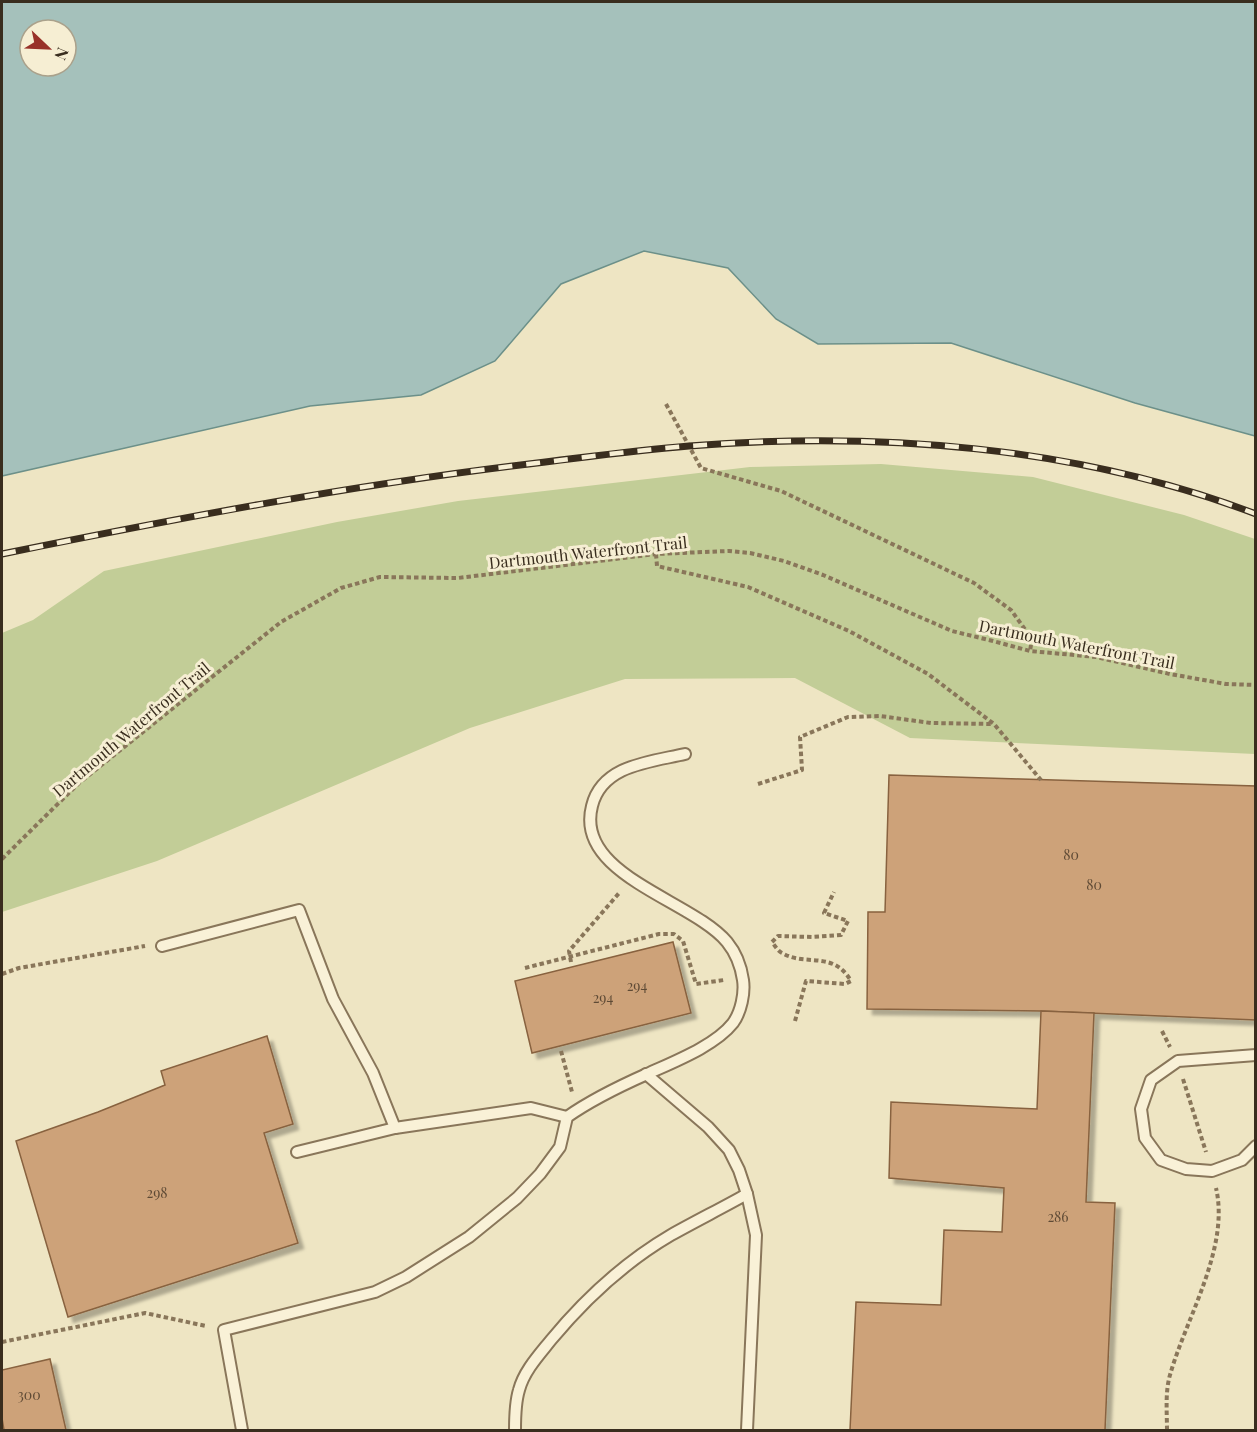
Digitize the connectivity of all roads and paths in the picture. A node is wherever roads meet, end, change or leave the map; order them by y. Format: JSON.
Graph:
{"nodes":[{"id":1,"x":666,"y":404,"type":"dead end"},
{"id":2,"x":656,"y":555,"type":"junction"},
{"id":3,"x":1030,"y":651,"type":"junction"},
{"id":4,"x":1256,"y":685,"type":"edge"},
{"id":5,"x":994,"y":724,"type":"junction"},
{"id":6,"x":685,"y":754,"type":"dead end"},
{"id":7,"x":1041,"y":780,"type":"dead end"},
{"id":8,"x":758,"y":784,"type":"dead end"},
{"id":9,"x":2,"y":859,"type":"edge"},
{"id":10,"x":632,"y":878,"type":"junction"},
{"id":11,"x":834,"y":892,"type":"dead end"},
{"id":12,"x":162,"y":945,"type":"joint"},
{"id":13,"x":570,"y":956,"type":"junction"},
{"id":14,"x":571,"y":962,"type":"dead end"},
{"id":15,"x":525,"y":968,"type":"dead end"},
{"id":16,"x":2,"y":974,"type":"edge"},
{"id":17,"x":742,"y":977,"type":"junction"},
{"id":18,"x":795,"y":1022,"type":"dead end"},
{"id":19,"x":1162,"y":1031,"type":"dead end"},
{"id":20,"x":561,"y":1051,"type":"dead end"},
{"id":21,"x":1256,"y":1055,"type":"edge"},
{"id":22,"x":1178,"y":1061,"type":"junction"},
{"id":23,"x":646,"y":1074,"type":"junction"},
{"id":24,"x":578,"y":1110,"type":"junction"},
{"id":25,"x":567,"y":1117,"type":"junction"},
{"id":26,"x":395,"y":1128,"type":"junction"},
{"id":27,"x":1256,"y":1146,"type":"edge"},
{"id":28,"x":297,"y":1152,"type":"dead end"},
{"id":29,"x":1212,"y":1171,"type":"junction"},
{"id":30,"x":747,"y":1194,"type":"junction"},
{"id":31,"x":224,"y":1330,"type":"junction"},
{"id":32,"x":2,"y":1342,"type":"edge"},
{"id":33,"x":242,"y":1431,"type":"edge"},
{"id":34,"x":515,"y":1431,"type":"edge"},
{"id":35,"x":747,"y":1431,"type":"edge"},
{"id":36,"x":1167,"y":1431,"type":"edge"}],
"edges":[{"from":1,"to":3,"type":"path"},
{"from":2,"to":3,"type":"path","name":"Dartmouth Waterfront Trail"},
{"from":2,"to":5,"type":"path"},
{"from":2,"to":9,"type":"path","name":"Dartmouth Waterfront Trail"},
{"from":3,"to":4,"type":"path","name":"Dartmouth Waterfront Trail"},
{"from":5,"to":7,"type":"path"},
{"from":5,"to":8,"type":"path"},
{"from":6,"to":10,"type":"lane"},
{"from":10,"to":13,"type":"path"},
{"from":10,"to":17,"type":"lane"},
{"from":11,"to":18,"type":"path"},
{"from":12,"to":16,"type":"path"},
{"from":12,"to":26,"type":"lane"},
{"from":13,"to":14,"type":"path"},
{"from":13,"to":15,"type":"path"},
{"from":13,"to":17,"type":"path"},
{"from":17,"to":23,"type":"lane"},
{"from":19,"to":22,"type":"path"},
{"from":20,"to":24,"type":"path"},
{"from":21,"to":22,"type":"lane"},
{"from":22,"to":29,"type":"path"},
{"from":22,"to":29,"type":"lane"},
{"from":23,"to":24,"type":"lane"},
{"from":23,"to":30,"type":"lane"},
{"from":24,"to":25,"type":"lane"},
{"from":25,"to":26,"type":"lane"},
{"from":25,"to":31,"type":"lane"},
{"from":26,"to":28,"type":"lane"},
{"from":27,"to":29,"type":"lane"},
{"from":29,"to":36,"type":"path"},
{"from":30,"to":34,"type":"lane"},
{"from":30,"to":35,"type":"lane"},
{"from":31,"to":32,"type":"path"},
{"from":31,"to":33,"type":"lane"}]}
